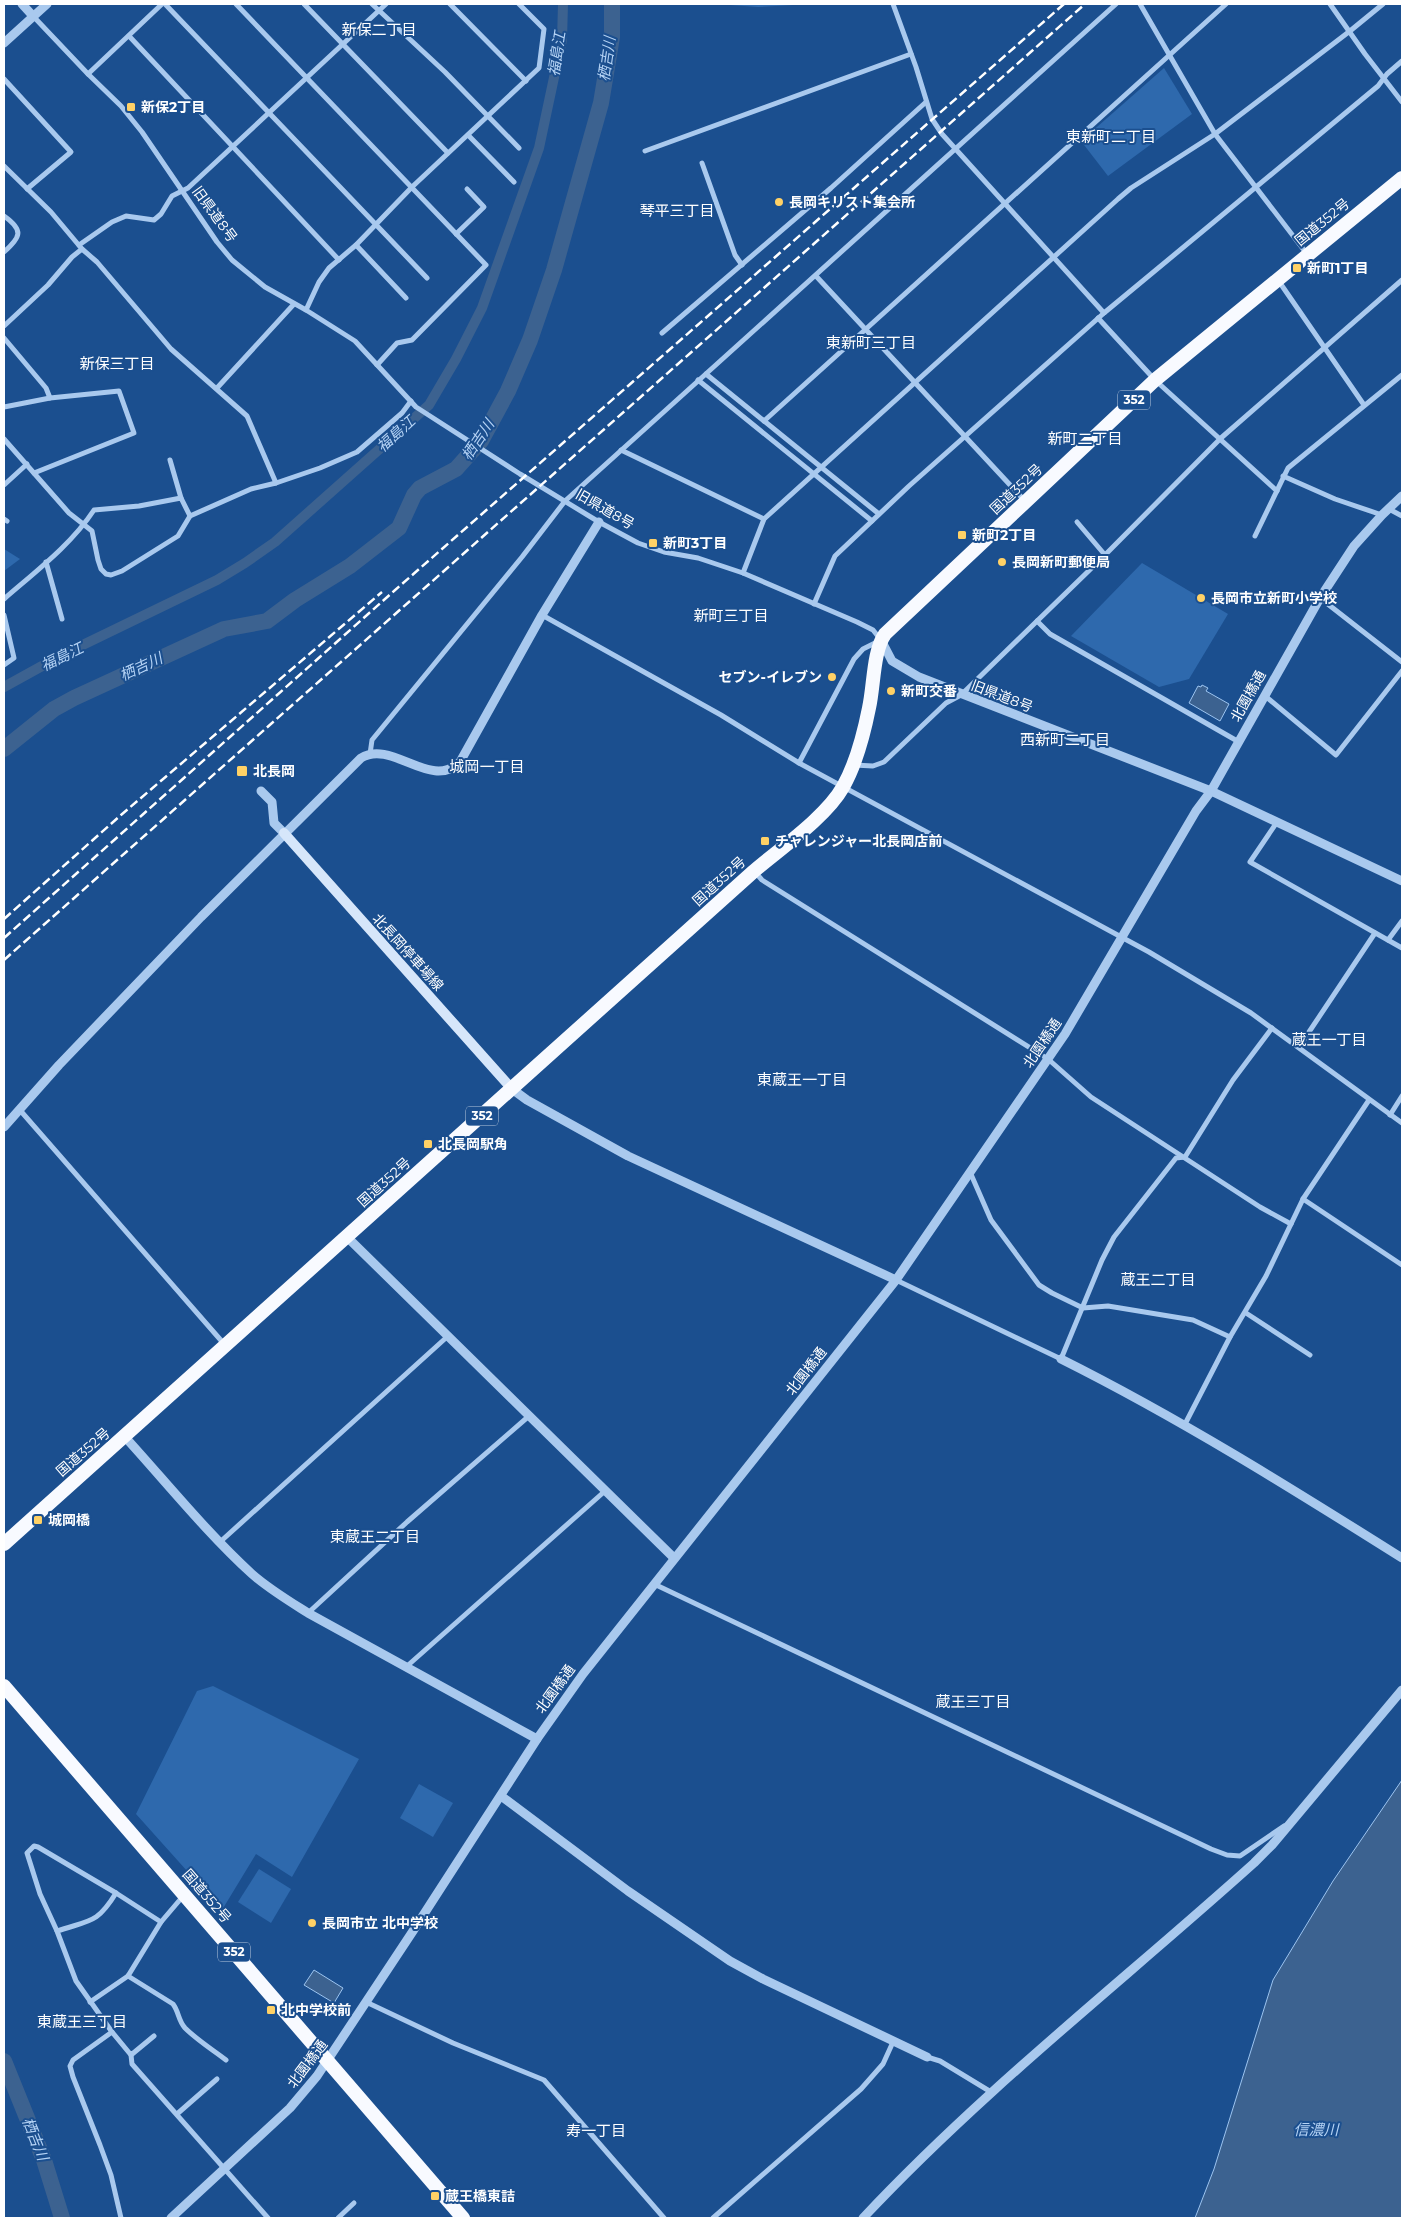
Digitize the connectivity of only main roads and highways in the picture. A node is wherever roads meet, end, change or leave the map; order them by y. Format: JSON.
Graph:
{"nodes":[{"id":1,"x":1402,"y":178,"type":"edge"},
{"id":2,"x":284,"y":833,"type":"road end"},
{"id":3,"x":512,"y":1089,"type":"junction"},
{"id":4,"x":4,"y":1544,"type":"edge"},
{"id":5,"x":4,"y":1686,"type":"edge"},
{"id":6,"x":463,"y":2218,"type":"edge"}],
"edges":[{"from":1,"to":3,"type":"highway","name":"国道352号","number":"352"},
{"from":2,"to":3,"type":"main road","name":"北長岡停車場線"},
{"from":3,"to":4,"type":"highway","name":"国道352号","number":"352"},
{"from":5,"to":6,"type":"highway","name":"国道352号","number":"352"}]}
